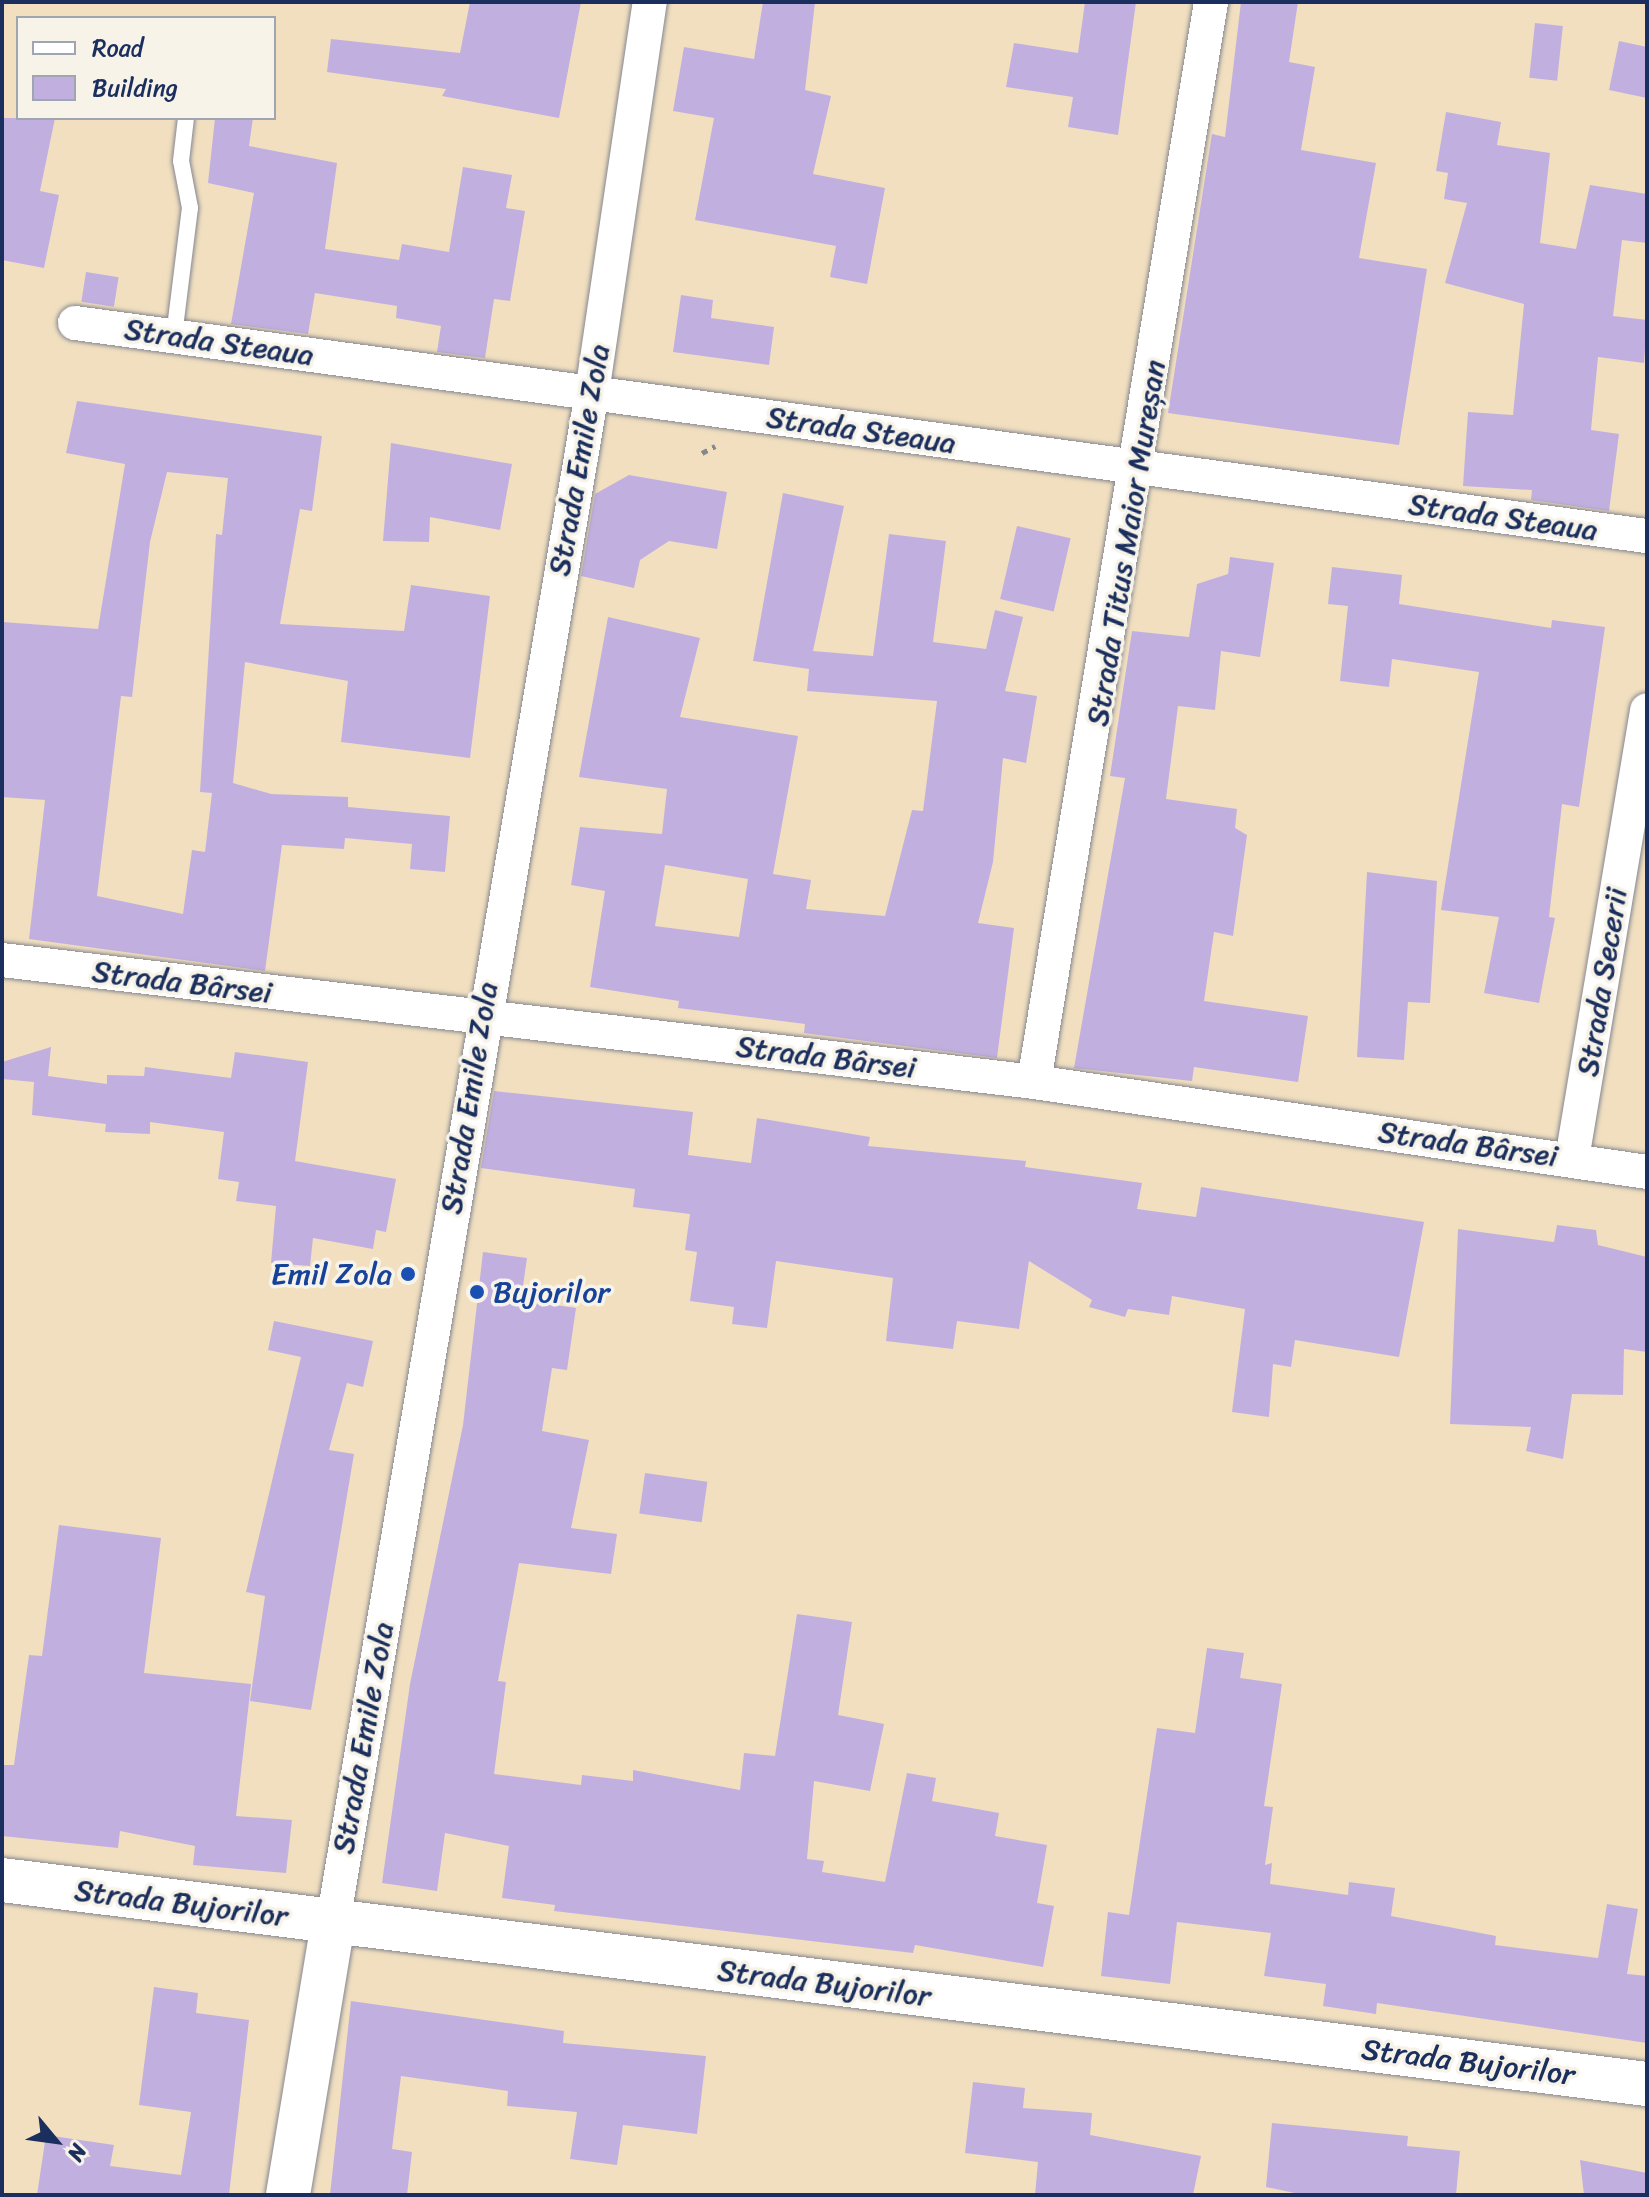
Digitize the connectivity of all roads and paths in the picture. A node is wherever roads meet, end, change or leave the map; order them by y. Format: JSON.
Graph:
{"nodes":[{"id":1,"x":650,"y":2,"type":"edge"},
{"id":2,"x":1211,"y":2,"type":"edge"},
{"id":3,"x":186,"y":120,"type":"edge"},
{"id":4,"x":75,"y":323,"type":"dead end"},
{"id":5,"x":174,"y":336,"type":"junction"},
{"id":6,"x":592,"y":393,"type":"junction"},
{"id":7,"x":1140,"y":467,"type":"junction"},
{"id":8,"x":1647,"y":536,"type":"edge"},
{"id":9,"x":1647,"y":710,"type":"edge"},
{"id":10,"x":2,"y":960,"type":"edge"},
{"id":11,"x":482,"y":1015,"type":"junction"},
{"id":12,"x":1034,"y":1082,"type":"junction"},
{"id":13,"x":1572,"y":1159,"type":"junction"},
{"id":14,"x":1647,"y":1172,"type":"edge"},
{"id":15,"x":2,"y":1880,"type":"edge"},
{"id":16,"x":333,"y":1922,"type":"junction"},
{"id":17,"x":1647,"y":2084,"type":"edge"},
{"id":18,"x":288,"y":2195,"type":"edge"}],
"edges":[{"from":1,"to":6,"type":"street","name":"Strada Emile Zola"},
{"from":2,"to":7,"type":"street","name":"Strada Titus Maior Mureșan"},
{"from":3,"to":5,"type":"lane"},
{"from":4,"to":5,"type":"street","name":"Strada Steaua"},
{"from":5,"to":6,"type":"street","name":"Strada Steaua"},
{"from":6,"to":7,"type":"street","name":"Strada Steaua"},
{"from":6,"to":11,"type":"street","name":"Strada Emile Zola"},
{"from":7,"to":8,"type":"street","name":"Strada Steaua"},
{"from":7,"to":12,"type":"street","name":"Strada Titus Maior Mureșan"},
{"from":9,"to":13,"type":"street","name":"Strada Secerii"},
{"from":10,"to":11,"type":"street","name":"Strada Bârsei"},
{"from":11,"to":12,"type":"street","name":"Strada Bârsei"},
{"from":11,"to":16,"type":"street","name":"Strada Emile Zola"},
{"from":12,"to":13,"type":"street","name":"Strada Bârsei"},
{"from":13,"to":14,"type":"street","name":"Strada Bârsei"},
{"from":15,"to":16,"type":"main road","name":"Strada Bujorilor"},
{"from":16,"to":17,"type":"main road","name":"Strada Bujorilor"},
{"from":16,"to":18,"type":"main road","name":"Strada Emile Zola"}]}
